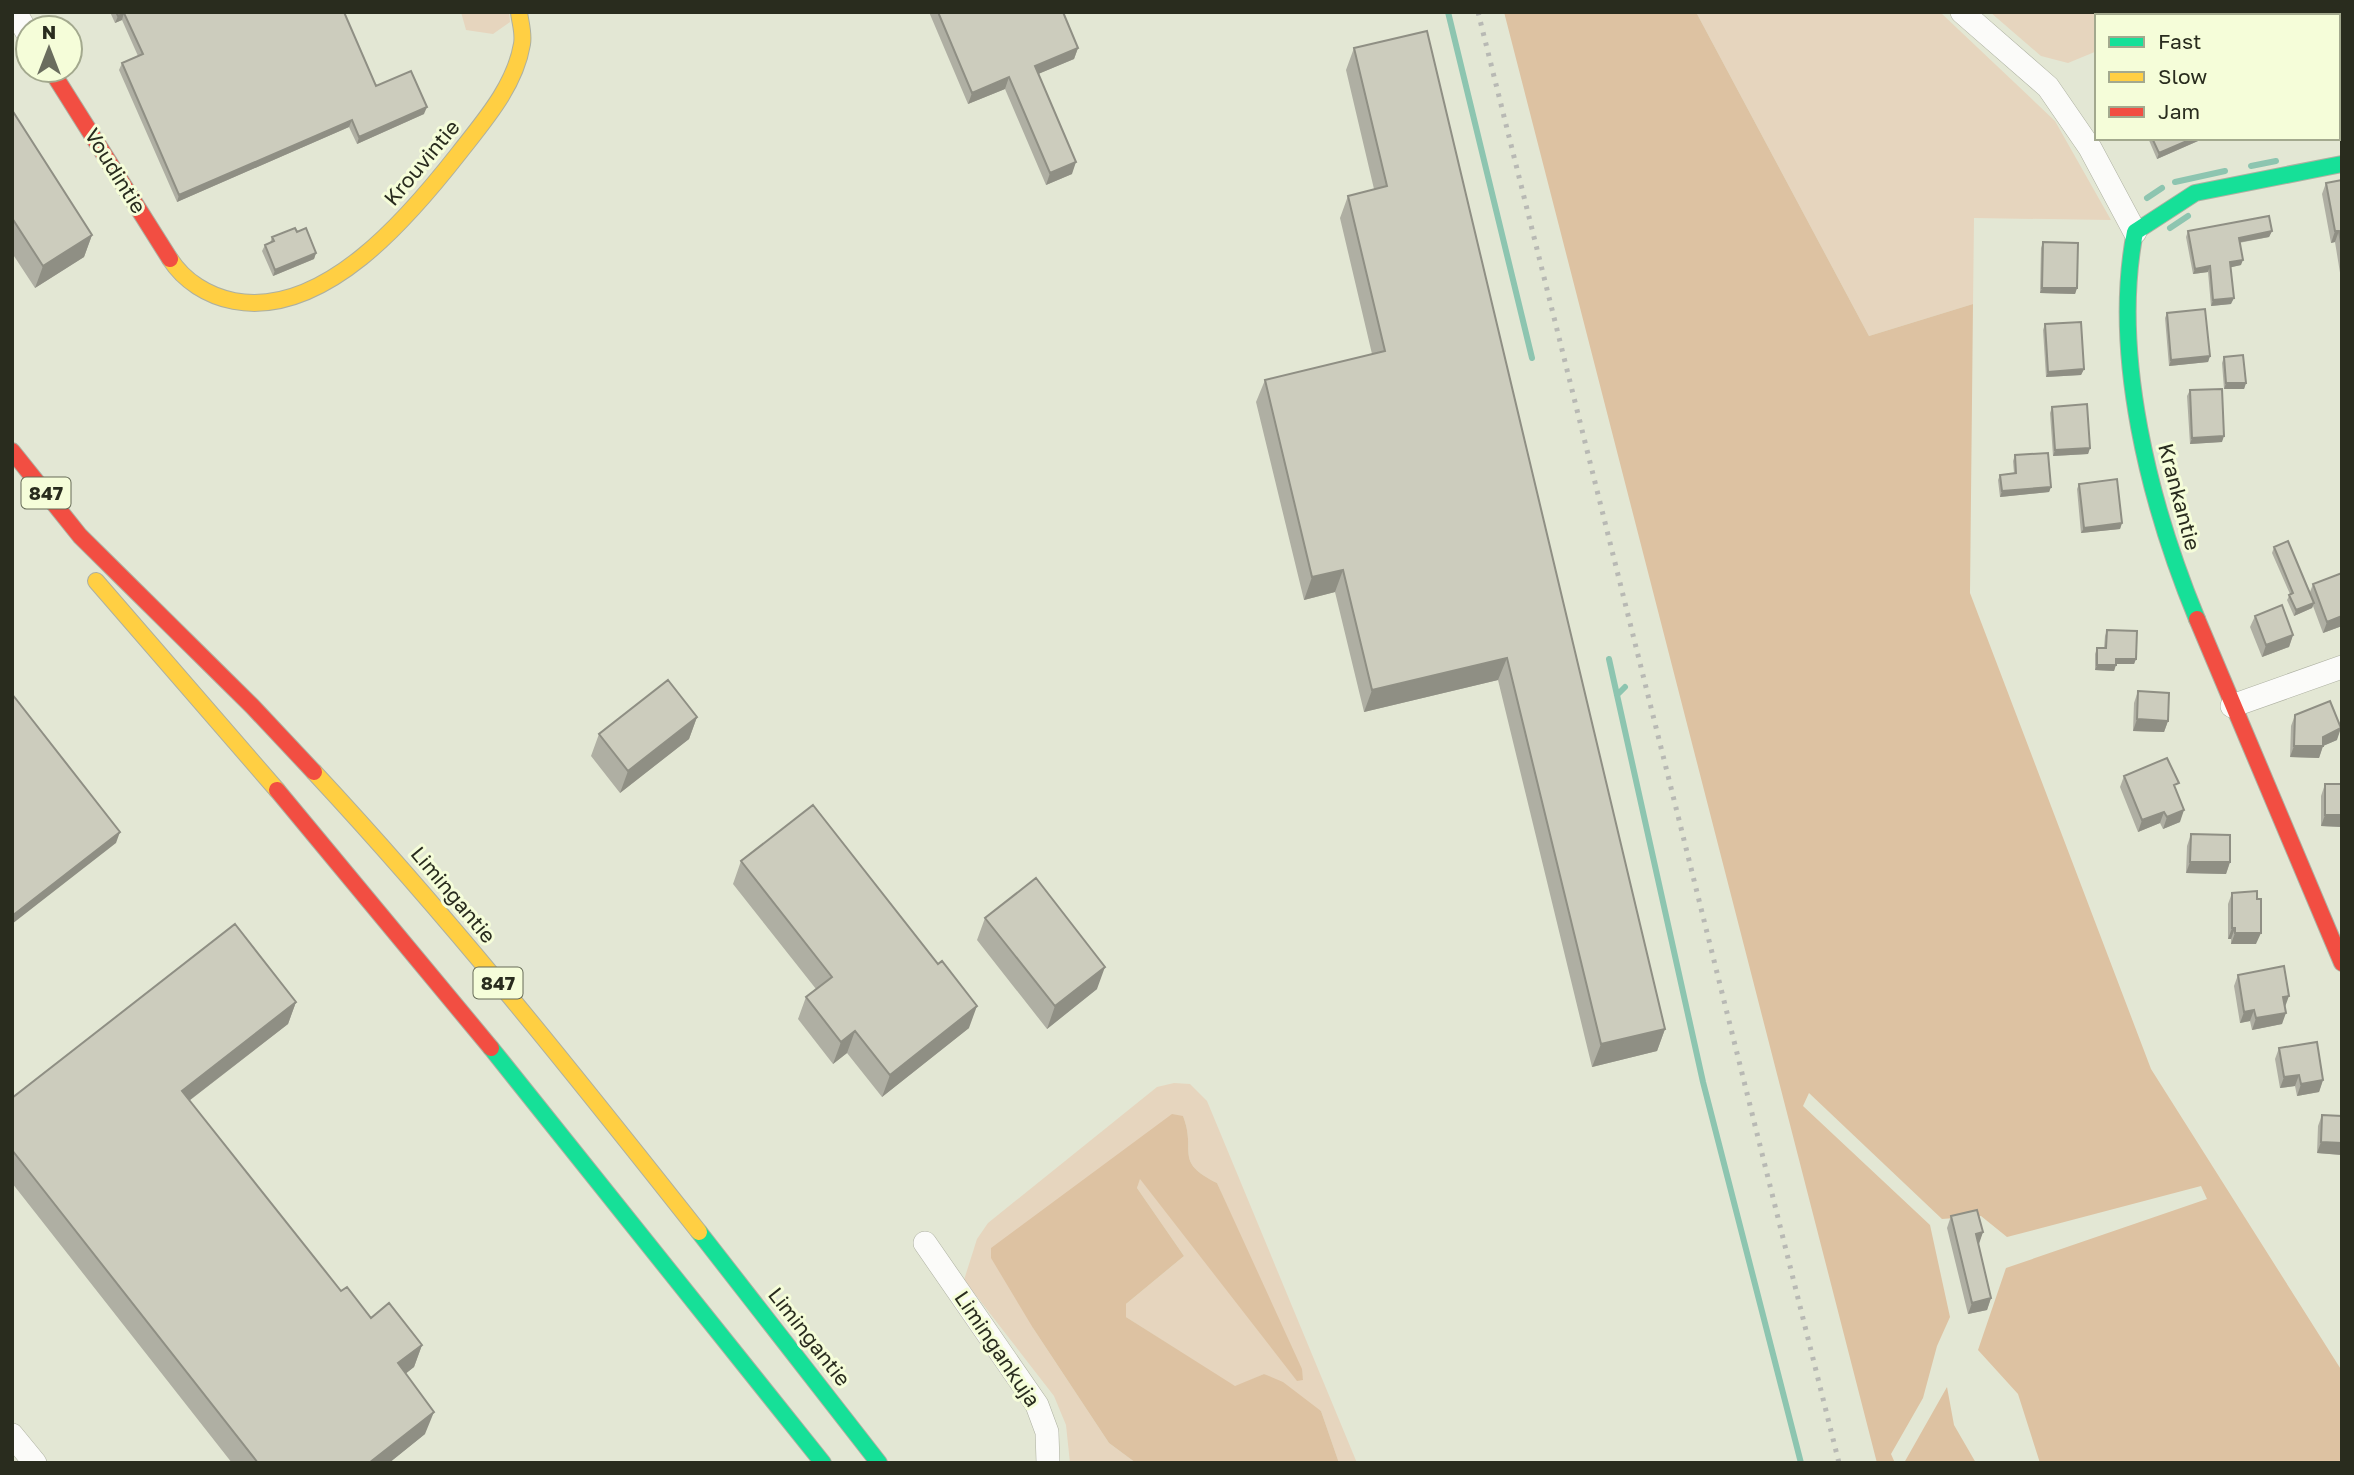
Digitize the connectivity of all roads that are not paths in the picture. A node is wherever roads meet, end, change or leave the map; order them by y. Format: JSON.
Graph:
{"nodes":[{"id":1,"x":519,"y":12,"type":"edge"},
{"id":2,"x":1962,"y":12,"type":"edge"},
{"id":3,"x":60,"y":84,"type":"edge"},
{"id":4,"x":2342,"y":164,"type":"edge"},
{"id":5,"x":2135,"y":232,"type":"junction"},
{"id":6,"x":178,"y":272,"type":"joint"},
{"id":7,"x":12,"y":451,"type":"edge"},
{"id":8,"x":88,"y":572,"type":"dead end"},
{"id":9,"x":2342,"y":667,"type":"edge"},
{"id":10,"x":2232,"y":706,"type":"junction"},
{"id":11,"x":2342,"y":962,"type":"edge"},
{"id":12,"x":925,"y":1243,"type":"dead end"},
{"id":13,"x":12,"y":1435,"type":"edge"},
{"id":14,"x":35,"y":1463,"type":"edge"},
{"id":15,"x":823,"y":1463,"type":"edge"},
{"id":16,"x":879,"y":1463,"type":"edge"},
{"id":17,"x":1048,"y":1463,"type":"edge"}],
"edges":[{"from":1,"to":6,"type":"main road","name":"Krouvintie"},
{"from":2,"to":5,"type":"street"},
{"from":3,"to":6,"type":"main road","name":"Voudintie"},
{"from":4,"to":5,"type":"main road"},
{"from":5,"to":10,"type":"main road","name":"Krankantie"},
{"from":7,"to":16,"type":"main road","name":"Limingantie","number":"847"},
{"from":8,"to":15,"type":"main road","number":"847"},
{"from":9,"to":10,"type":"street"},
{"from":10,"to":11,"type":"main road","name":"Krankantie"},
{"from":12,"to":17,"type":"street","name":"Limingankuja"},
{"from":13,"to":14,"type":"street"}]}
